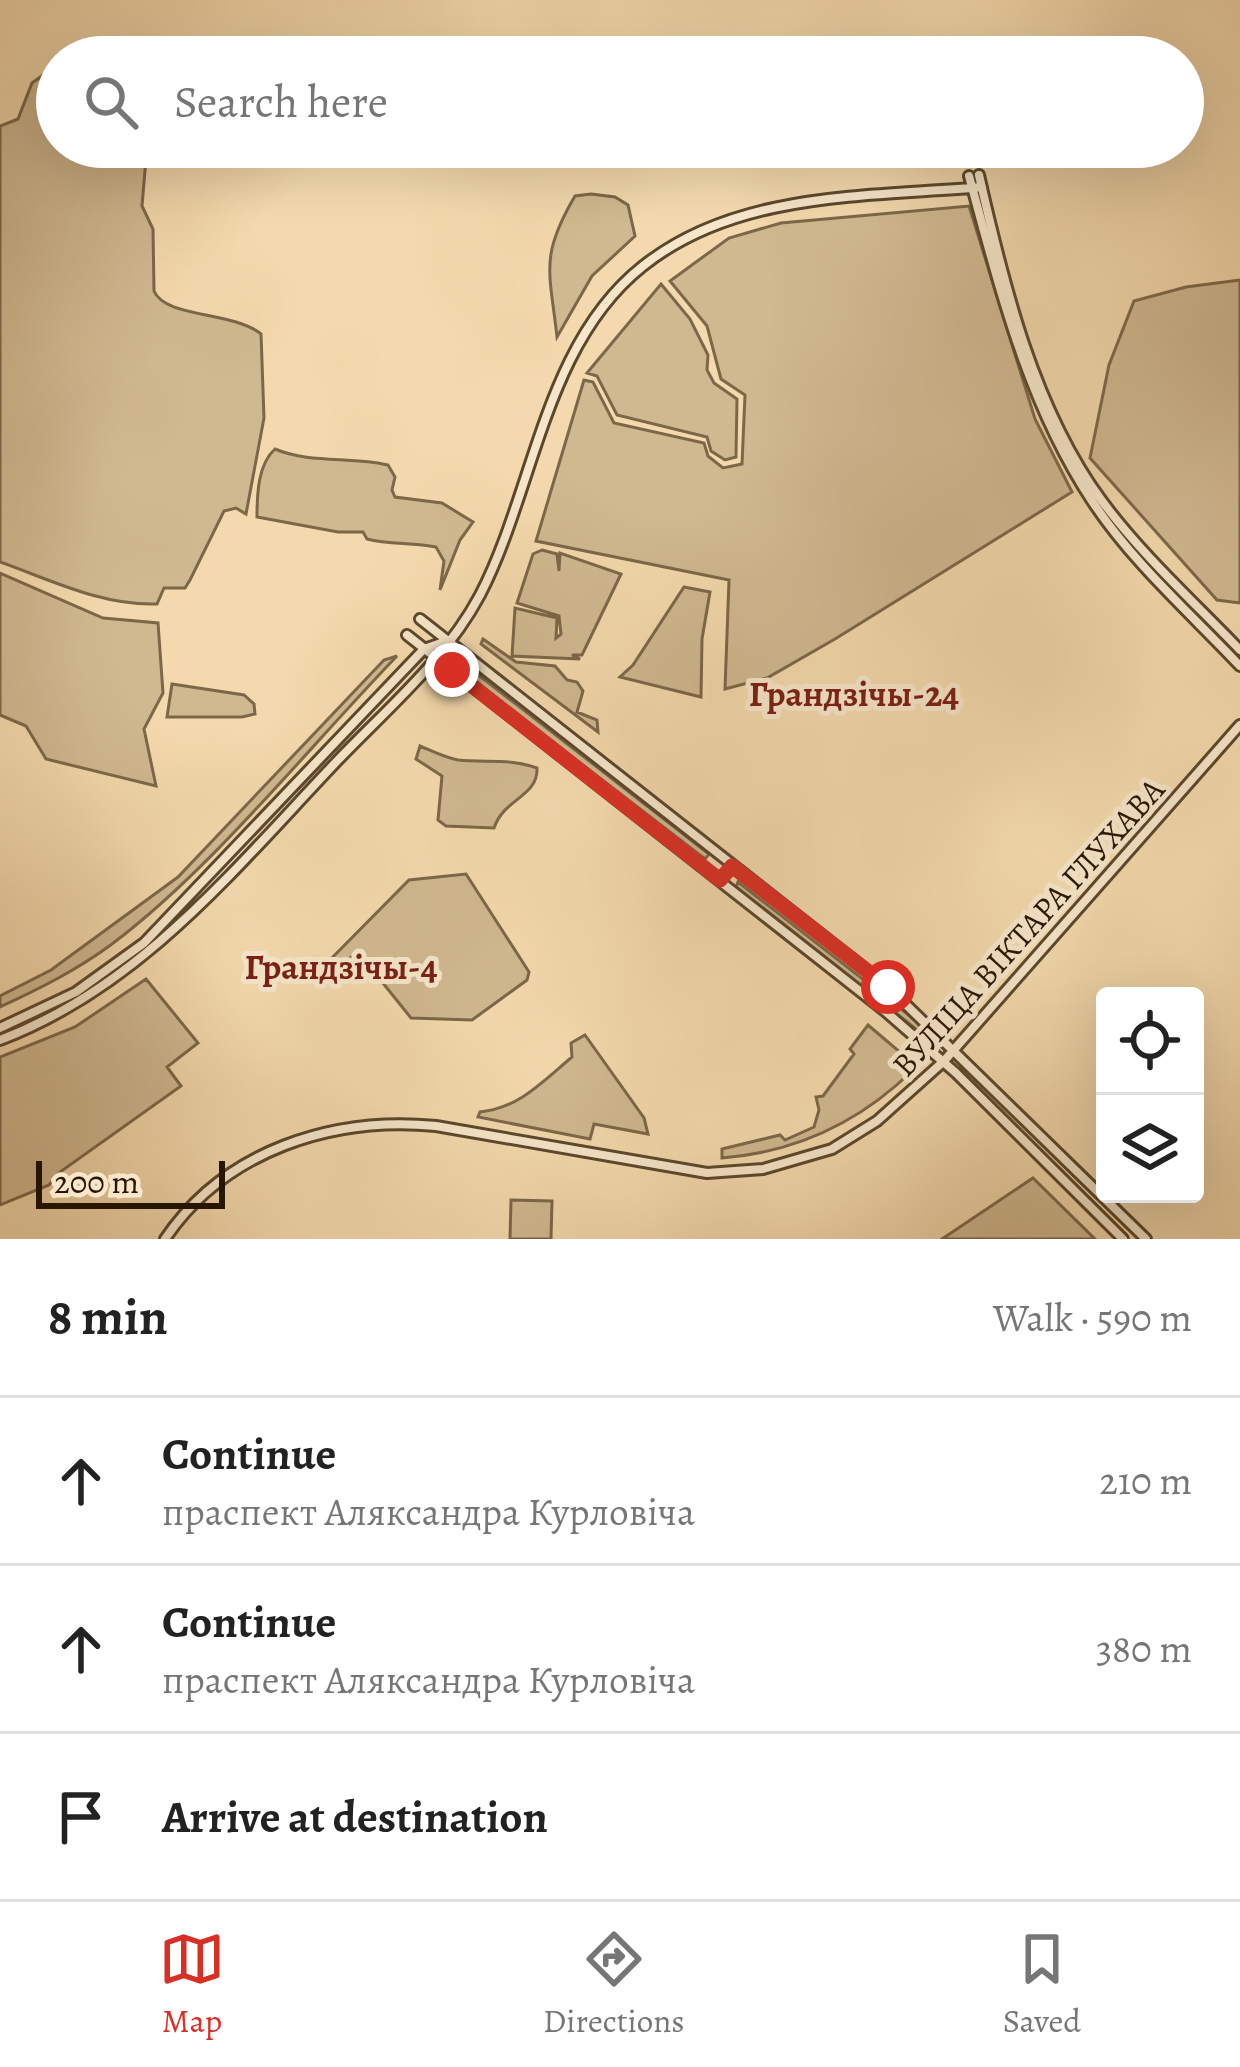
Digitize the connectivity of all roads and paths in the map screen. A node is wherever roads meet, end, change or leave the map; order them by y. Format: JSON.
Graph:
{"nodes":[{"id":1,"x":974,"y":175,"type":"dead end"},
{"id":2,"x":977,"y":187,"type":"junction"},
{"id":3,"x":1069,"y":456,"type":"junction"},
{"id":4,"x":420,"y":619,"type":"dead end"},
{"id":5,"x":407,"y":635,"type":"dead end"},
{"id":6,"x":448,"y":643,"type":"junction"},
{"id":7,"x":424,"y":649,"type":"junction"},
{"id":8,"x":1240,"y":650,"type":"edge"},
{"id":9,"x":437,"y":659,"type":"junction"},
{"id":10,"x":1240,"y":666,"type":"edge"},
{"id":11,"x":1240,"y":725,"type":"edge"},
{"id":12,"x":732,"y":866,"type":"junction"},
{"id":13,"x":720,"y":880,"type":"junction"},
{"id":14,"x":144,"y":943,"type":"junction"},
{"id":15,"x":151,"y":952,"type":"junction"},
{"id":16,"x":0,"y":1028,"type":"edge"},
{"id":17,"x":0,"y":1040,"type":"edge"},
{"id":18,"x":954,"y":1050,"type":"junction"},
{"id":19,"x":944,"y":1061,"type":"junction"},
{"id":20,"x":165,"y":1239,"type":"edge"},
{"id":21,"x":1123,"y":1239,"type":"edge"},
{"id":22,"x":1146,"y":1239,"type":"edge"}],
"edges":[{"from":1,"to":2,"type":"street"},
{"from":2,"to":3,"type":"street"},
{"from":2,"to":6,"type":"street"},
{"from":3,"to":8,"type":"street"},
{"from":3,"to":10,"type":"street"},
{"from":4,"to":6,"type":"street"},
{"from":5,"to":7,"type":"street"},
{"from":6,"to":7,"type":"street"},
{"from":6,"to":9,"type":"street"},
{"from":6,"to":12,"type":"street"},
{"from":7,"to":9,"type":"street"},
{"from":7,"to":14,"type":"street"},
{"from":9,"to":13,"type":"street"},
{"from":9,"to":15,"type":"street"},
{"from":11,"to":18,"type":"street","name":"ВУЛІЦА ВІКТАРА ГЛУХАВА"},
{"from":12,"to":13,"type":"street"},
{"from":12,"to":18,"type":"street"},
{"from":13,"to":19,"type":"street"},
{"from":14,"to":15,"type":"street"},
{"from":14,"to":16,"type":"street"},
{"from":15,"to":17,"type":"street"},
{"from":18,"to":19,"type":"street","name":"ВУЛІЦА ВІКТАРА ГЛУХАВА"},
{"from":18,"to":22,"type":"street"},
{"from":19,"to":20,"type":"street","name":"ВУЛІЦА ВІКТАРА ГЛУХАВА"},
{"from":19,"to":21,"type":"street"}]}
